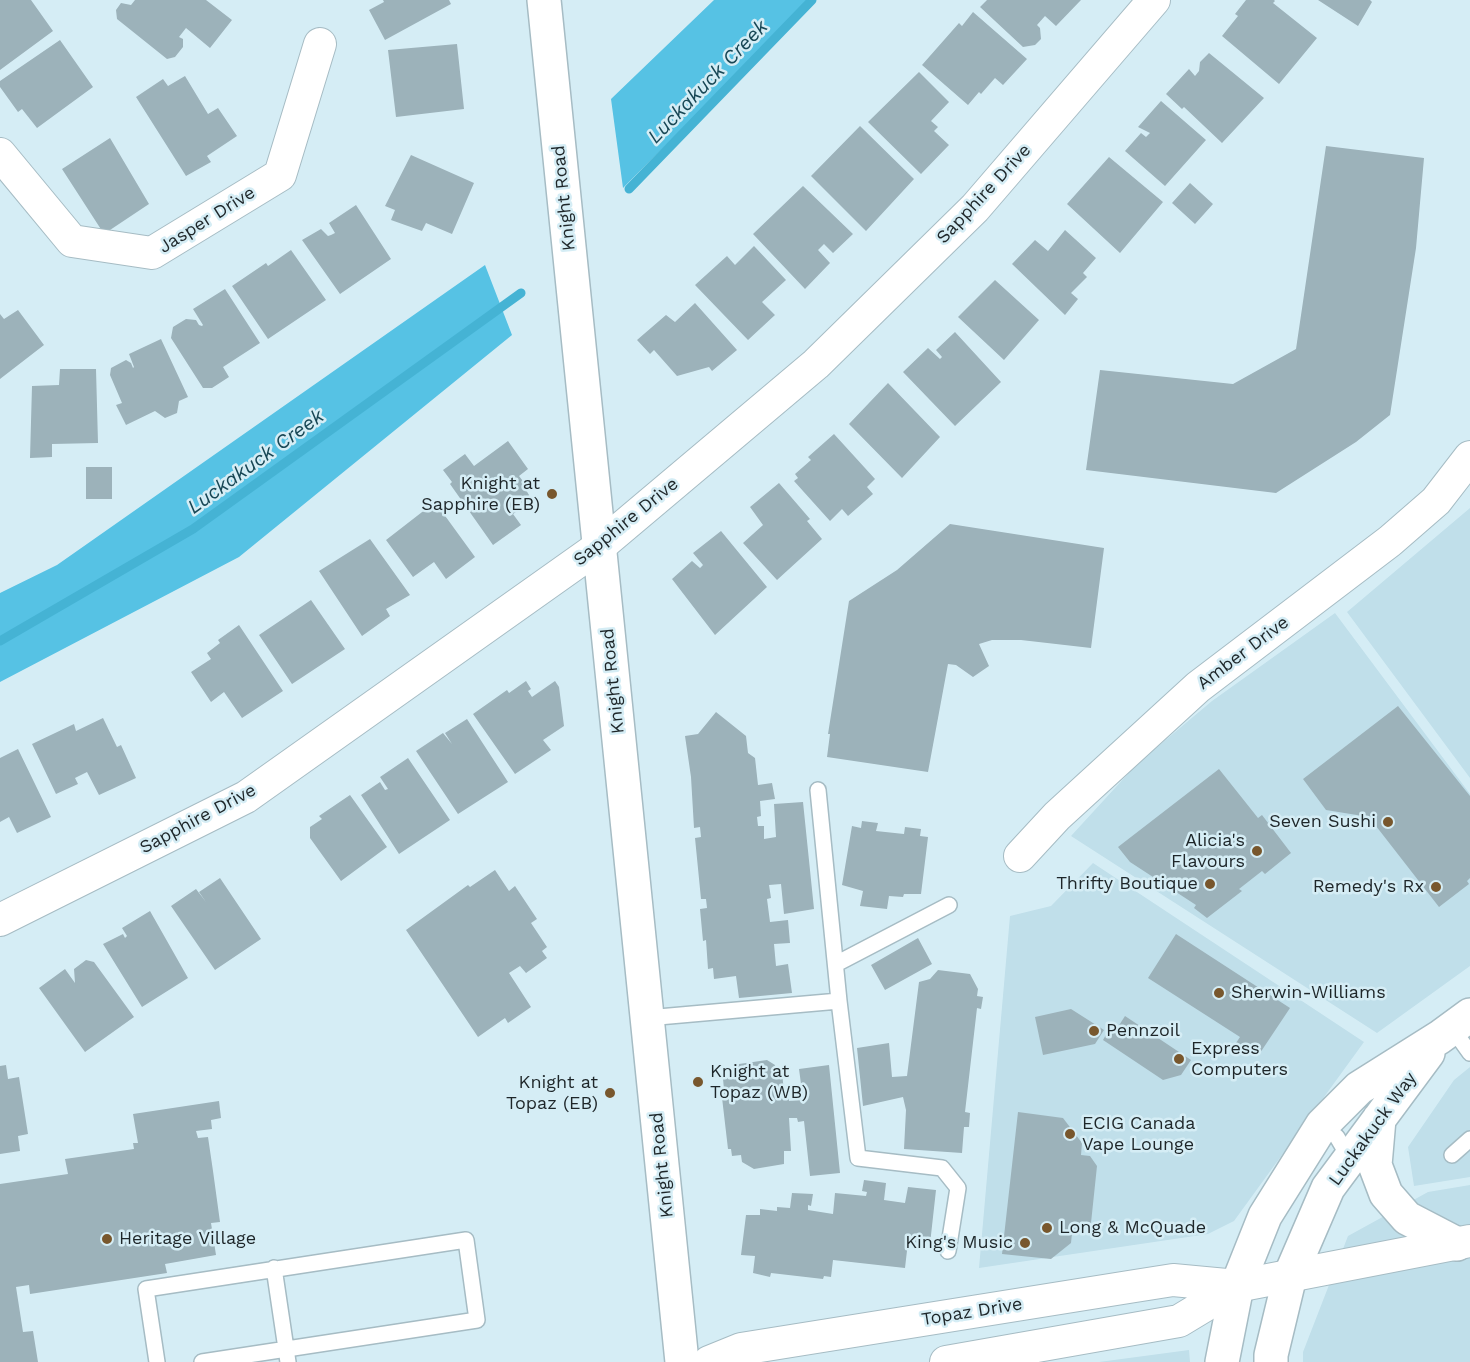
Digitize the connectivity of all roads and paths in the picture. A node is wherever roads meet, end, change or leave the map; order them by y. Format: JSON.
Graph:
{"nodes":[{"id":1,"x":544,"y":0,"type":"edge"},
{"id":2,"x":1154,"y":0,"type":"edge"},
{"id":3,"x":320,"y":44,"type":"dead end"},
{"id":4,"x":0,"y":154,"type":"edge"},
{"id":5,"x":1470,"y":457,"type":"edge"},
{"id":6,"x":600,"y":546,"type":"junction"},
{"id":7,"x":818,"y":790,"type":"dead end"},
{"id":8,"x":1020,"y":856,"type":"dead end"},
{"id":9,"x":949,"y":905,"type":"dead end"},
{"id":10,"x":0,"y":920,"type":"edge"},
{"id":11,"x":836,"y":964,"type":"junction"},
{"id":12,"x":840,"y":1001,"type":"junction"},
{"id":13,"x":647,"y":1018,"type":"junction"},
{"id":14,"x":1458,"y":1033,"type":"edge"},
{"id":15,"x":1379,"y":1119,"type":"junction"},
{"id":16,"x":1322,"y":1125,"type":"junction"},
{"id":17,"x":1470,"y":1139,"type":"edge"},
{"id":18,"x":1452,"y":1155,"type":"dead end"},
{"id":19,"x":1350,"y":1159,"type":"junction"},
{"id":20,"x":1464,"y":1242,"type":"edge"},
{"id":21,"x":948,"y":1251,"type":"dead end"},
{"id":22,"x":274,"y":1268,"type":"junction"},
{"id":23,"x":1290,"y":1276,"type":"junction"},
{"id":24,"x":1237,"y":1286,"type":"junction"},
{"id":25,"x":287,"y":1356,"type":"edge"},
{"id":26,"x":157,"y":1362,"type":"edge"},
{"id":27,"x":202,"y":1362,"type":"edge"},
{"id":28,"x":682,"y":1362,"type":"edge"},
{"id":29,"x":710,"y":1362,"type":"edge"},
{"id":30,"x":946,"y":1362,"type":"edge"},
{"id":31,"x":1222,"y":1362,"type":"edge"},
{"id":32,"x":1272,"y":1362,"type":"edge"}],
"edges":[{"from":1,"to":6,"type":"street","name":"Knight Road"},
{"from":2,"to":6,"type":"street","name":"Sapphire Drive"},
{"from":3,"to":4,"type":"street","name":"Jasper Drive"},
{"from":5,"to":8,"type":"street","name":"Amber Drive"},
{"from":6,"to":10,"type":"street","name":"Sapphire Drive"},
{"from":6,"to":13,"type":"street","name":"Knight Road"},
{"from":7,"to":11,"type":"lane"},
{"from":9,"to":11,"type":"lane"},
{"from":11,"to":12,"type":"lane"},
{"from":12,"to":13,"type":"lane"},
{"from":12,"to":21,"type":"lane"},
{"from":13,"to":28,"type":"street","name":"Knight Road"},
{"from":14,"to":15,"type":"street","name":"Luckakuck Way"},
{"from":14,"to":16,"type":"street","name":"Luckakuck Way"},
{"from":15,"to":19,"type":"street","name":"Luckakuck Way"},
{"from":15,"to":20,"type":"street"},
{"from":16,"to":19,"type":"lane"},
{"from":16,"to":24,"type":"street","name":"Luckakuck Way"},
{"from":17,"to":18,"type":"lane"},
{"from":19,"to":23,"type":"street","name":"Luckakuck Way"},
{"from":20,"to":23,"type":"street","name":"Topaz Drive"},
{"from":22,"to":25,"type":"lane"},
{"from":22,"to":25,"type":"lane"},
{"from":22,"to":26,"type":"lane"},
{"from":23,"to":24,"type":"street","name":"Topaz Drive"},
{"from":23,"to":32,"type":"street","name":"Luckakuck Way"},
{"from":24,"to":29,"type":"street","name":"Topaz Drive"},
{"from":24,"to":30,"type":"street","name":"Topaz Drive"},
{"from":24,"to":31,"type":"street","name":"Luckakuck Way"},
{"from":25,"to":27,"type":"lane"}]}
